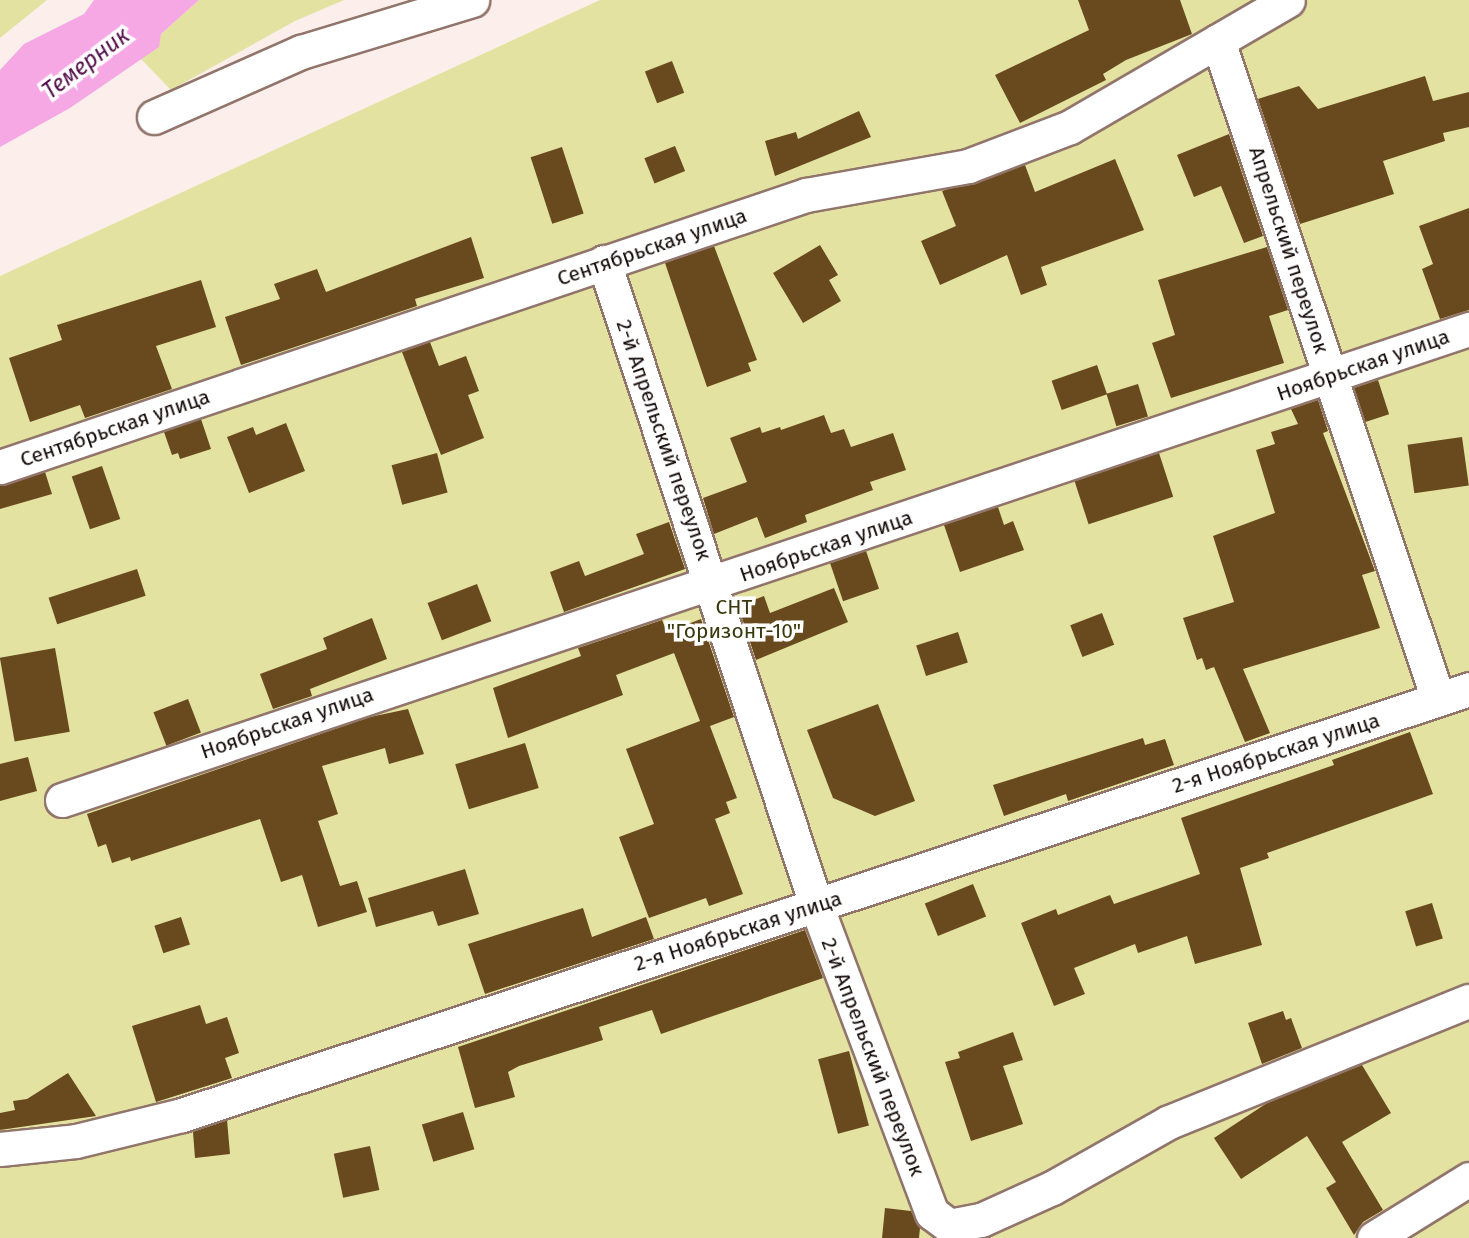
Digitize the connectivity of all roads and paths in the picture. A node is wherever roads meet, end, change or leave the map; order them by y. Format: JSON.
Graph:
{"nodes":[{"id":1,"x":472,"y":0,"type":"edge"},
{"id":2,"x":1288,"y":0,"type":"edge"},
{"id":3,"x":1218,"y":41,"type":"junction"},
{"id":4,"x":154,"y":117,"type":"dead end"},
{"id":5,"x":604,"y":262,"type":"junction"},
{"id":6,"x":1469,"y":329,"type":"edge"},
{"id":7,"x":1331,"y":377,"type":"junction"},
{"id":8,"x":0,"y":467,"type":"edge"},
{"id":9,"x":712,"y":584,"type":"junction"},
{"id":10,"x":1469,"y":689,"type":"edge"},
{"id":11,"x":1438,"y":699,"type":"junction"},
{"id":12,"x":62,"y":800,"type":"dead end"},
{"id":13,"x":816,"y":905,"type":"junction"},
{"id":14,"x":1469,"y":1000,"type":"edge"},
{"id":15,"x":0,"y":1149,"type":"edge"},
{"id":16,"x":1469,"y":1179,"type":"edge"},
{"id":17,"x":1374,"y":1238,"type":"edge"}],
"edges":[{"from":1,"to":4,"type":"street"},
{"from":2,"to":3,"type":"street","name":"Сентябрьская улица"},
{"from":3,"to":5,"type":"street","name":"Сентябрьская улица"},
{"from":3,"to":7,"type":"street","name":"Апрельский переулок"},
{"from":5,"to":8,"type":"street","name":"Сентябрьская улица"},
{"from":5,"to":9,"type":"street","name":"2-й Апрельский переулок"},
{"from":6,"to":7,"type":"street","name":"Ноябрьская улица"},
{"from":7,"to":9,"type":"street","name":"Ноябрьская улица"},
{"from":7,"to":11,"type":"street","name":"Апрельский переулок"},
{"from":9,"to":12,"type":"street","name":"Ноябрьская улица"},
{"from":9,"to":13,"type":"street","name":"2-й Апрельский переулок"},
{"from":10,"to":11,"type":"street","name":"2-я Ноябрьская улица"},
{"from":11,"to":13,"type":"street","name":"2-я Ноябрьская улица"},
{"from":13,"to":14,"type":"street","name":"2-й Апрельский переулок"},
{"from":13,"to":15,"type":"street","name":"2-я Ноябрьская улица"},
{"from":16,"to":17,"type":"street"}]}
